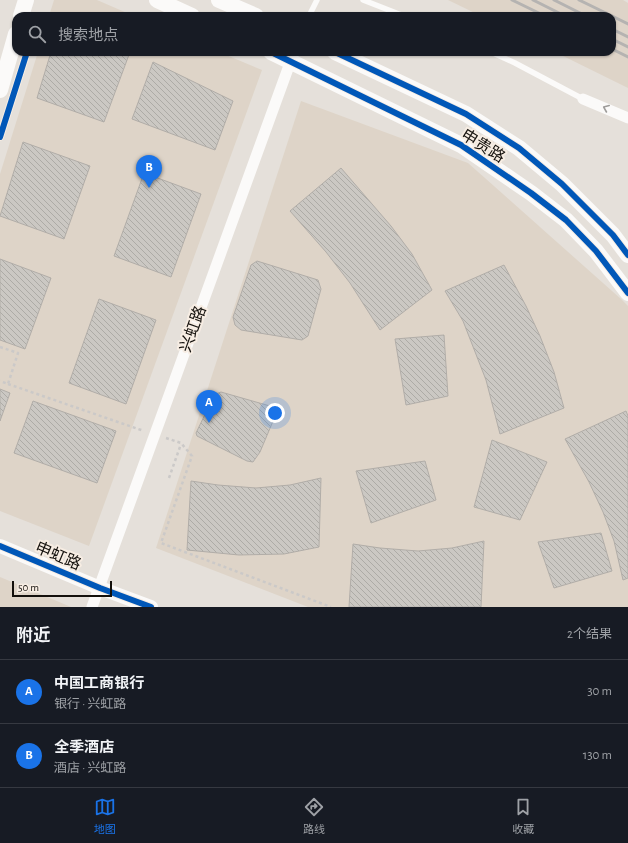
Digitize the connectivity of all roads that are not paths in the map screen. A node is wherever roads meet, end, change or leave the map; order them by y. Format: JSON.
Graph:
{"nodes":[{"id":1,"x":26,"y":0,"type":"edge"},
{"id":2,"x":157,"y":0,"type":"edge"},
{"id":3,"x":219,"y":0,"type":"edge"},
{"id":4,"x":317,"y":0,"type":"edge"},
{"id":5,"x":363,"y":0,"type":"edge"},
{"id":6,"x":22,"y":12,"type":"edge"},
{"id":7,"x":183,"y":12,"type":"edge"},
{"id":8,"x":247,"y":12,"type":"edge"},
{"id":9,"x":311,"y":12,"type":"edge"},
{"id":10,"x":394,"y":12,"type":"edge"},
{"id":11,"x":12,"y":48,"type":"edge"},
{"id":12,"x":292,"y":56,"type":"edge"},
{"id":13,"x":344,"y":56,"type":"edge"},
{"id":14,"x":500,"y":56,"type":"edge"},
{"id":15,"x":0,"y":90,"type":"edge"},
{"id":16,"x":583,"y":99,"type":"joint"},
{"id":17,"x":628,"y":118,"type":"edge"},
{"id":18,"x":628,"y":255,"type":"edge"},
{"id":19,"x":628,"y":293,"type":"edge"},
{"id":20,"x":0,"y":546,"type":"edge"},
{"id":21,"x":100,"y":588,"type":"junction"},
{"id":22,"x":92,"y":607,"type":"edge"},
{"id":23,"x":151,"y":607,"type":"edge"}],
"edges":[{"from":1,"to":6,"type":"main road"},
{"from":2,"to":7,"type":"main road"},
{"from":3,"to":8,"type":"main road"},
{"from":4,"to":9,"type":"lane"},
{"from":5,"to":10,"type":"lane"},
{"from":11,"to":15,"type":"main road"},
{"from":12,"to":19,"type":"main road","name":"申贵路"},
{"from":12,"to":21,"type":"street","name":"兴虹路"},
{"from":13,"to":18,"type":"main road","name":"申贵路"},
{"from":14,"to":16,"type":"lane"},
{"from":17,"to":16,"type":"street","one_way":true},
{"from":20,"to":21,"type":"street","name":"申虹路"},
{"from":21,"to":22,"type":"street","name":"兴虹路"},
{"from":21,"to":23,"type":"street","name":"申虹路"}]}
